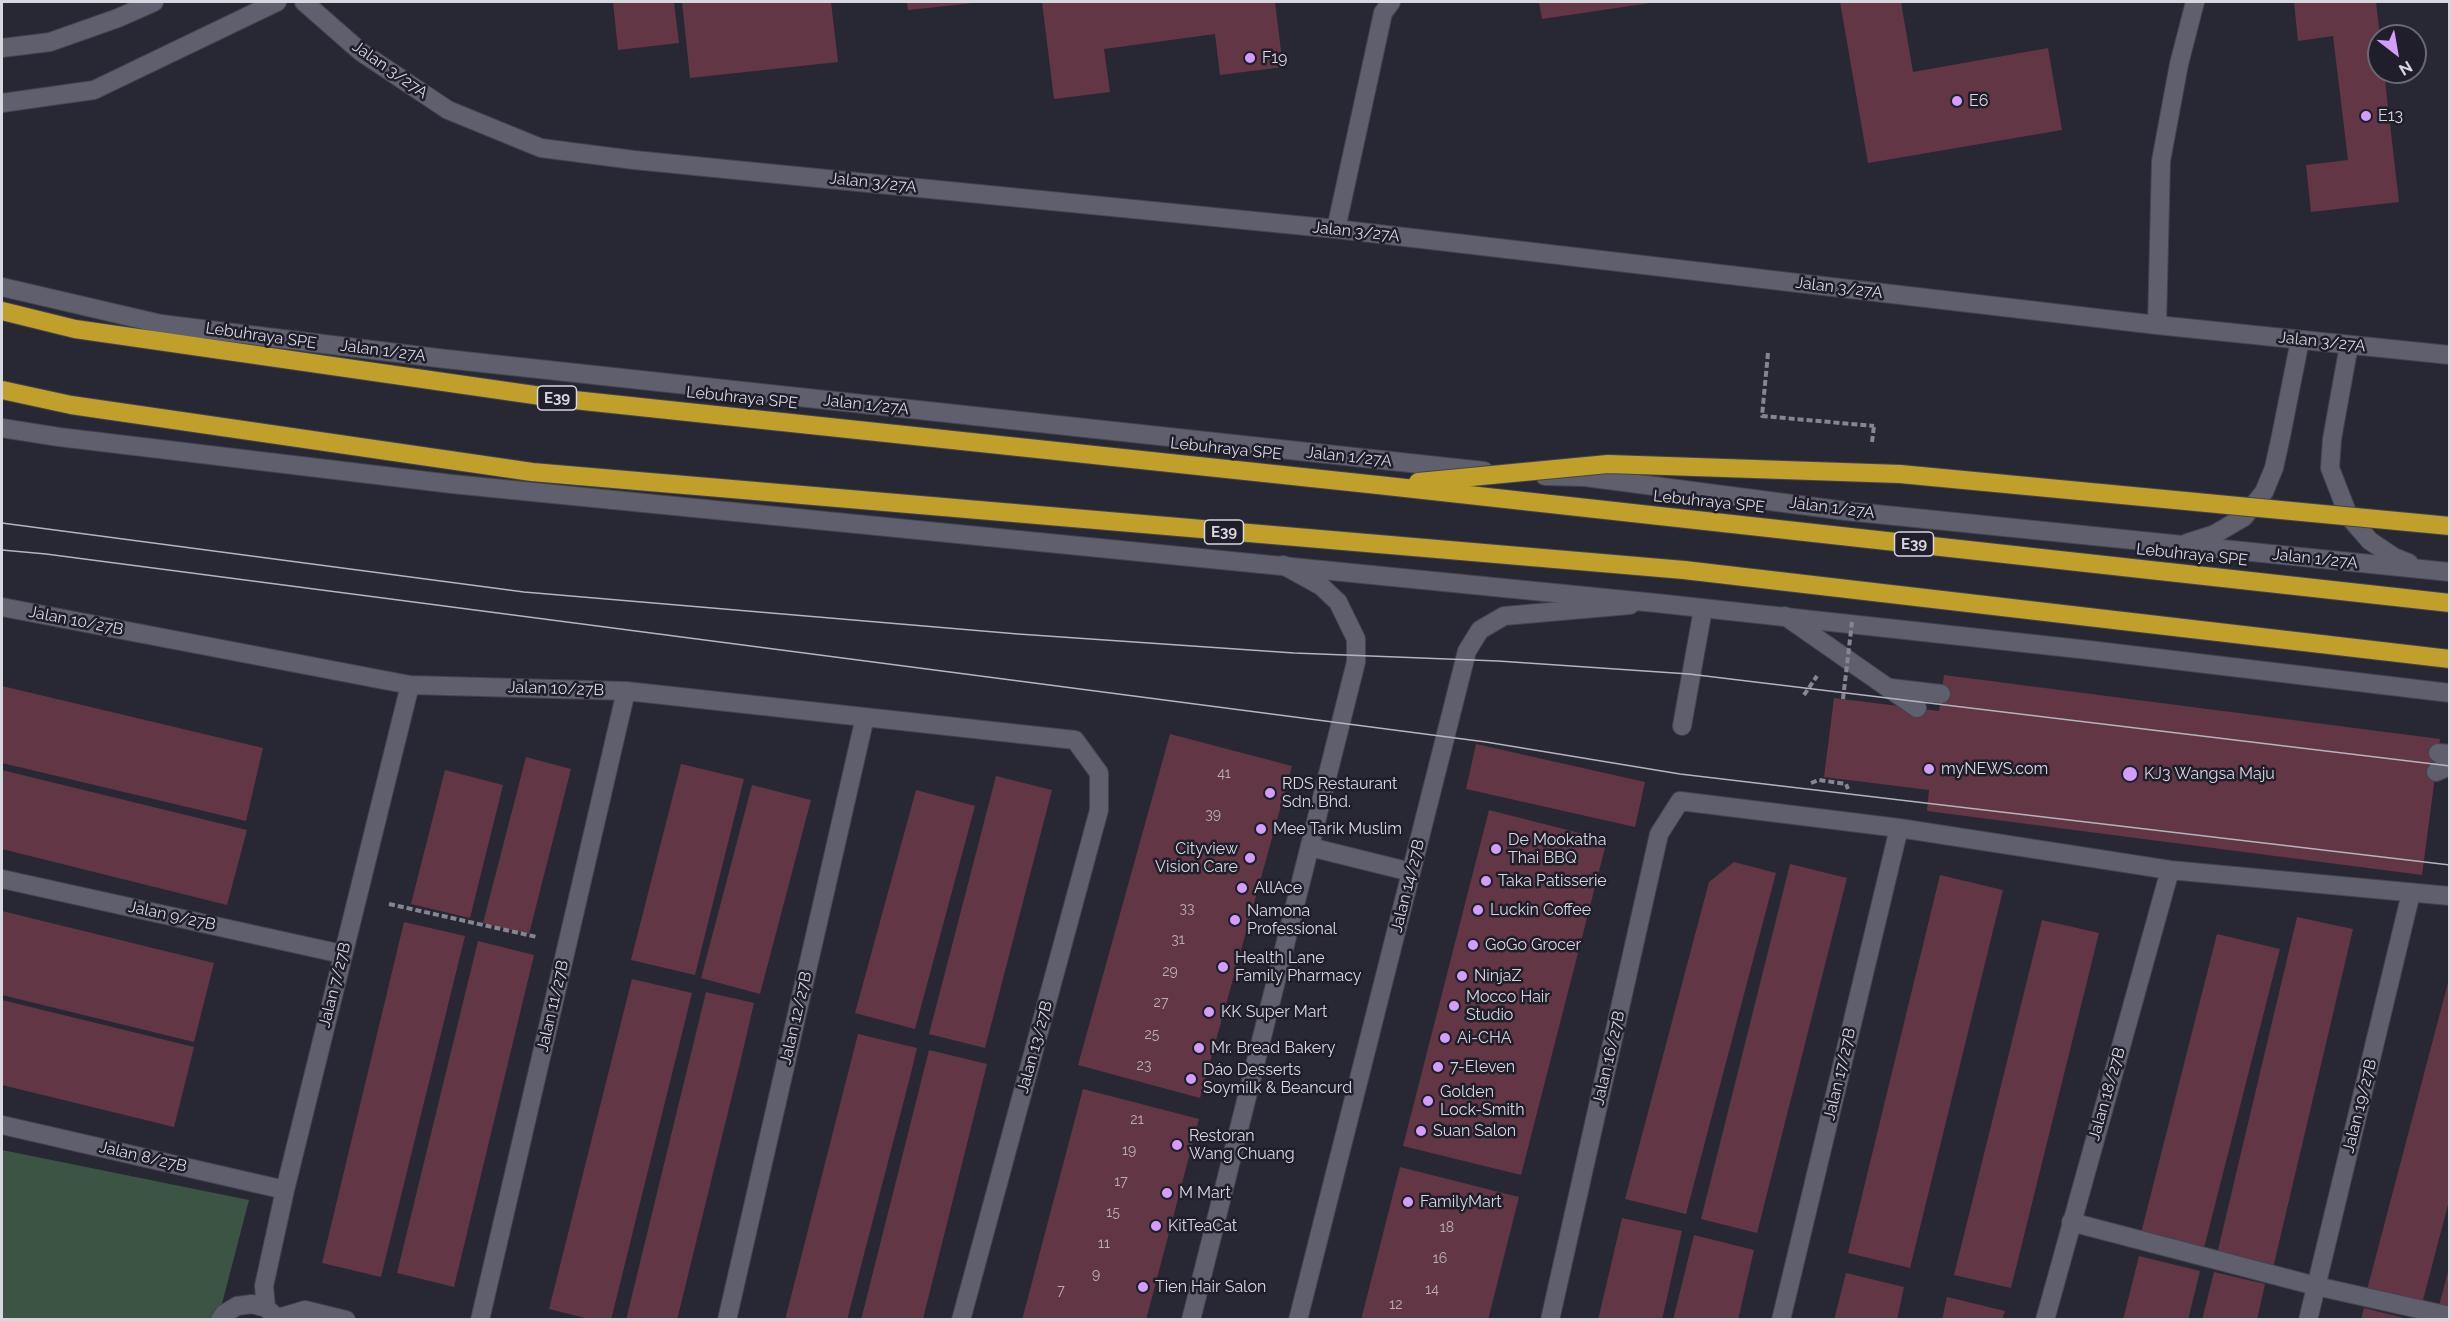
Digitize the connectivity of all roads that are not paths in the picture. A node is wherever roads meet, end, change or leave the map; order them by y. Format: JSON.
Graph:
{"nodes":[{"id":1,"x":154,"y":2,"type":"edge"},
{"id":2,"x":277,"y":2,"type":"edge"},
{"id":3,"x":304,"y":2,"type":"edge"},
{"id":4,"x":1391,"y":2,"type":"edge"},
{"id":5,"x":2195,"y":2,"type":"edge"},
{"id":6,"x":2,"y":48,"type":"edge"},
{"id":7,"x":2,"y":103,"type":"edge"},
{"id":8,"x":1336,"y":229,"type":"junction"},
{"id":9,"x":2,"y":287,"type":"edge"},
{"id":10,"x":2,"y":311,"type":"edge"},
{"id":11,"x":2157,"y":325,"type":"junction"},
{"id":12,"x":2300,"y":340,"type":"junction"},
{"id":13,"x":2349,"y":345,"type":"junction"},
{"id":14,"x":2450,"y":355,"type":"edge"},
{"id":15,"x":2,"y":390,"type":"edge"},
{"id":16,"x":2,"y":428,"type":"edge"},
{"id":17,"x":1378,"y":485,"type":"junction"},
{"id":18,"x":2450,"y":526,"type":"edge"},
{"id":19,"x":2180,"y":545,"type":"junction"},
{"id":20,"x":1282,"y":564,"type":"junction"},
{"id":21,"x":2426,"y":570,"type":"junction"},
{"id":22,"x":2450,"y":572,"type":"edge"},
{"id":23,"x":1656,"y":603,"type":"junction"},
{"id":24,"x":2450,"y":603,"type":"edge"},
{"id":25,"x":2,"y":607,"type":"edge"},
{"id":26,"x":1703,"y":609,"type":"junction"},
{"id":27,"x":1785,"y":616,"type":"junction"},
{"id":28,"x":2450,"y":658,"type":"edge"},
{"id":29,"x":410,"y":685,"type":"junction"},
{"id":30,"x":1887,"y":687,"type":"junction"},
{"id":31,"x":626,"y":692,"type":"junction"},
{"id":32,"x":2450,"y":693,"type":"edge"},
{"id":33,"x":1941,"y":694,"type":"dead end"},
{"id":34,"x":1917,"y":708,"type":"dead end"},
{"id":35,"x":865,"y":717,"type":"junction"},
{"id":36,"x":1682,"y":726,"type":"dead end"},
{"id":37,"x":1099,"y":773,"type":"joint"},
{"id":38,"x":1899,"y":828,"type":"junction"},
{"id":39,"x":1310,"y":847,"type":"junction"},
{"id":40,"x":2170,"y":870,"type":"junction"},
{"id":41,"x":1411,"y":872,"type":"junction"},
{"id":42,"x":2,"y":879,"type":"edge"},
{"id":43,"x":2411,"y":893,"type":"junction"},
{"id":44,"x":2450,"y":896,"type":"edge"},
{"id":45,"x":342,"y":954,"type":"junction"},
{"id":46,"x":2,"y":1125,"type":"edge"},
{"id":47,"x":285,"y":1190,"type":"junction"},
{"id":48,"x":2071,"y":1222,"type":"junction"},
{"id":49,"x":2316,"y":1286,"type":"junction"},
{"id":50,"x":269,"y":1312,"type":"edge"},
{"id":51,"x":2450,"y":1316,"type":"edge"},
{"id":52,"x":220,"y":1320,"type":"edge"},
{"id":53,"x":346,"y":1320,"type":"edge"},
{"id":54,"x":480,"y":1320,"type":"edge"},
{"id":55,"x":727,"y":1320,"type":"edge"},
{"id":56,"x":961,"y":1320,"type":"edge"},
{"id":57,"x":1191,"y":1320,"type":"edge"},
{"id":58,"x":1298,"y":1320,"type":"edge"},
{"id":59,"x":1550,"y":1320,"type":"edge"},
{"id":60,"x":1781,"y":1320,"type":"edge"},
{"id":61,"x":2045,"y":1320,"type":"edge"},
{"id":62,"x":2308,"y":1320,"type":"edge"}],
"edges":[{"from":1,"to":6,"type":"street"},
{"from":2,"to":7,"type":"street"},
{"from":3,"to":8,"type":"street","name":"Jalan 3/27A"},
{"from":4,"to":8,"type":"street"},
{"from":5,"to":11,"type":"street"},
{"from":8,"to":11,"type":"street","name":"Jalan 3/27A"},
{"from":9,"to":19,"type":"street","name":"Jalan 1/27A"},
{"from":10,"to":17,"type":"highway","name":"Lebuhraya SPE","number":"E39"},
{"from":11,"to":12,"type":"street","name":"Jalan 3/27A"},
{"from":12,"to":13,"type":"street","name":"Jalan 3/27A"},
{"from":12,"to":19,"type":"street"},
{"from":13,"to":14,"type":"street","name":"Jalan 3/27A"},
{"from":13,"to":21,"type":"street"},
{"from":15,"to":28,"type":"highway","number":"E39","bridge":true},
{"from":16,"to":20,"type":"street"},
{"from":17,"to":18,"type":"highway","bridge":true},
{"from":17,"to":24,"type":"highway","name":"Lebuhraya SPE","number":"E39","bridge":true},
{"from":19,"to":21,"type":"street","name":"Jalan 1/27A"},
{"from":20,"to":23,"type":"street"},
{"from":20,"to":39,"type":"street"},
{"from":21,"to":22,"type":"street","name":"Jalan 1/27A"},
{"from":23,"to":26,"type":"street"},
{"from":23,"to":41,"type":"street","name":"Jalan 14/27B"},
{"from":25,"to":29,"type":"street","name":"Jalan 10/27B"},
{"from":26,"to":27,"type":"street"},
{"from":26,"to":36,"type":"street"},
{"from":27,"to":30,"type":"street"},
{"from":27,"to":32,"type":"street"},
{"from":29,"to":31,"type":"street","name":"Jalan 10/27B"},
{"from":29,"to":45,"type":"street","name":"Jalan 7/27B"},
{"from":30,"to":33,"type":"street"},
{"from":30,"to":34,"type":"street"},
{"from":31,"to":35,"type":"street","name":"Jalan 10/27B"},
{"from":31,"to":54,"type":"street","name":"Jalan 11/27B"},
{"from":35,"to":37,"type":"street","name":"Jalan 10/27B"},
{"from":35,"to":55,"type":"street","name":"Jalan 12/27B"},
{"from":37,"to":56,"type":"street","name":"Jalan 13/27B"},
{"from":38,"to":40,"type":"street"},
{"from":38,"to":59,"type":"street","name":"Jalan 16/27B"},
{"from":38,"to":60,"type":"street","name":"Jalan 17/27B"},
{"from":39,"to":41,"type":"street"},
{"from":39,"to":57,"type":"street"},
{"from":40,"to":43,"type":"street"},
{"from":40,"to":48,"type":"street","name":"Jalan 18/27B"},
{"from":41,"to":58,"type":"street","name":"Jalan 14/27B"},
{"from":42,"to":45,"type":"street","name":"Jalan 9/27B"},
{"from":43,"to":44,"type":"street"},
{"from":43,"to":49,"type":"street","name":"Jalan 19/27B"},
{"from":45,"to":47,"type":"street","name":"Jalan 7/27B"},
{"from":46,"to":47,"type":"street","name":"Jalan 8/27B"},
{"from":47,"to":50,"type":"street","name":"Jalan 7/27B"},
{"from":48,"to":49,"type":"street"},
{"from":48,"to":61,"type":"street","name":"Jalan 18/27B"},
{"from":49,"to":51,"type":"street"},
{"from":49,"to":62,"type":"street","name":"Jalan 19/27B"},
{"from":50,"to":52,"type":"street"},
{"from":50,"to":53,"type":"street"}]}
